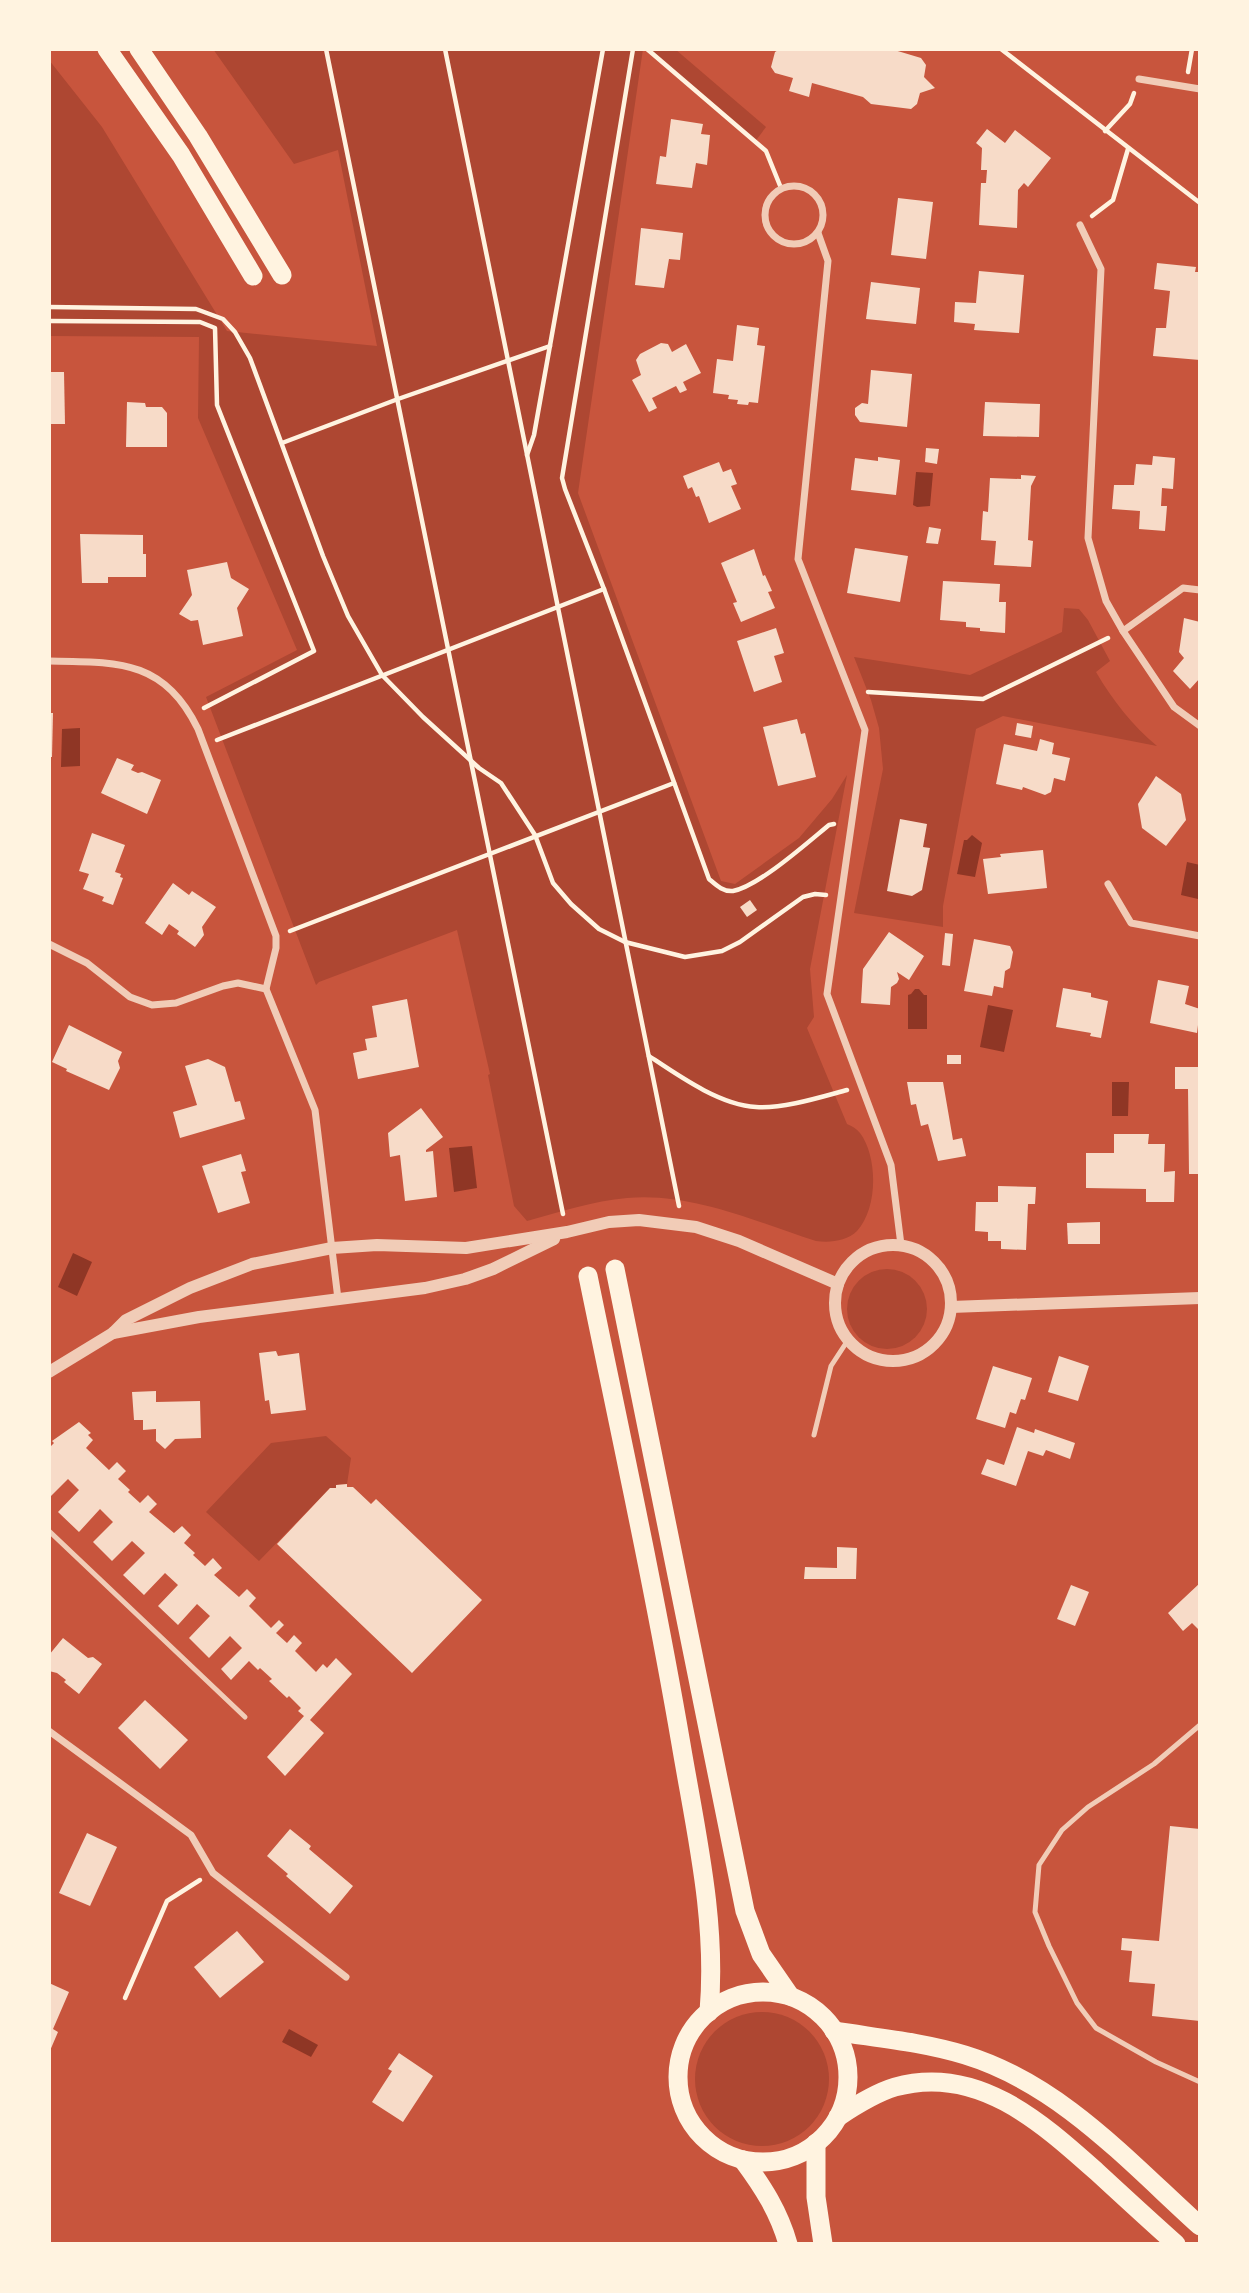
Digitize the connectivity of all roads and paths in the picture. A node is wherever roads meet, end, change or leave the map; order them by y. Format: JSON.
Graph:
{"nodes":[{"id":1,"x":107,"y":49,"type":"edge"},
{"id":2,"x":139,"y":49,"type":"edge"},
{"id":3,"x":326,"y":49,"type":"edge"},
{"id":4,"x":445,"y":49,"type":"edge"},
{"id":5,"x":603,"y":49,"type":"edge"},
{"id":6,"x":633,"y":49,"type":"edge"},
{"id":7,"x":647,"y":49,"type":"edge"},
{"id":8,"x":1001,"y":49,"type":"edge"},
{"id":9,"x":1139,"y":79,"type":"joint"},
{"id":10,"x":1200,"y":89,"type":"edge"},
{"id":11,"x":1105,"y":131,"type":"junction"},
{"id":12,"x":1128,"y":149,"type":"junction"},
{"id":13,"x":781,"y":188,"type":"junction"},
{"id":14,"x":1200,"y":203,"type":"edge"},
{"id":15,"x":1080,"y":225,"type":"joint"},
{"id":16,"x":818,"y":233,"type":"junction"},
{"id":17,"x":282,"y":275,"type":"dead end"},
{"id":18,"x":253,"y":276,"type":"dead end"},
{"id":19,"x":49,"y":307,"type":"edge"},
{"id":20,"x":49,"y":321,"type":"edge"},
{"id":21,"x":550,"y":346,"type":"junction"},
{"id":22,"x":508,"y":360,"type":"junction"},
{"id":23,"x":398,"y":399,"type":"junction"},
{"id":24,"x":281,"y":444,"type":"junction"},
{"id":25,"x":526,"y":456,"type":"junction"},
{"id":26,"x":604,"y":589,"type":"junction"},
{"id":27,"x":1200,"y":590,"type":"edge"},
{"id":28,"x":557,"y":607,"type":"junction"},
{"id":29,"x":1123,"y":631,"type":"junction"},
{"id":30,"x":448,"y":649,"type":"junction"},
{"id":31,"x":49,"y":661,"type":"edge"},
{"id":32,"x":382,"y":675,"type":"junction"},
{"id":33,"x":850,"y":691,"type":"junction"},
{"id":34,"x":191,"y":715,"type":"junction"},
{"id":35,"x":1200,"y":726,"type":"edge"},
{"id":36,"x":204,"y":745,"type":"junction"},
{"id":37,"x":470,"y":758,"type":"junction"},
{"id":38,"x":674,"y":783,"type":"junction"},
{"id":39,"x":600,"y":811,"type":"junction"},
{"id":40,"x":852,"y":821,"type":"junction"},
{"id":41,"x":534,"y":835,"type":"junction"},
{"id":42,"x":489,"y":854,"type":"junction"},
{"id":43,"x":1108,"y":884,"type":"dead end"},
{"id":44,"x":841,"y":897,"type":"junction"},
{"id":45,"x":276,"y":936,"type":"junction"},
{"id":46,"x":1200,"y":936,"type":"edge"},
{"id":47,"x":625,"y":942,"type":"junction"},
{"id":48,"x":49,"y":944,"type":"edge"},
{"id":49,"x":266,"y":989,"type":"junction"},
{"id":50,"x":649,"y":1056,"type":"junction"},
{"id":51,"x":861,"y":1085,"type":"junction"},
{"id":52,"x":683,"y":1224,"type":"junction"},
{"id":53,"x":567,"y":1232,"type":"junction"},
{"id":54,"x":901,"y":1245,"type":"junction"},
{"id":55,"x":332,"y":1248,"type":"junction"},
{"id":56,"x":615,"y":1269,"type":"dead end"},
{"id":57,"x":589,"y":1276,"type":"dead end"},
{"id":58,"x":838,"y":1284,"type":"junction"},
{"id":59,"x":338,"y":1298,"type":"junction"},
{"id":60,"x":1200,"y":1298,"type":"edge"},
{"id":61,"x":951,"y":1307,"type":"junction"},
{"id":62,"x":113,"y":1333,"type":"junction"},
{"id":63,"x":848,"y":1340,"type":"junction"},
{"id":64,"x":49,"y":1372,"type":"edge"},
{"id":65,"x":814,"y":1435,"type":"dead end"},
{"id":66,"x":49,"y":1531,"type":"edge"},
{"id":67,"x":245,"y":1717,"type":"dead end"},
{"id":68,"x":1200,"y":1724,"type":"edge"},
{"id":69,"x":49,"y":1731,"type":"edge"},
{"id":70,"x":213,"y":1872,"type":"junction"},
{"id":71,"x":346,"y":1977,"type":"dead end"},
{"id":72,"x":789,"y":1996,"type":"junction"},
{"id":73,"x":125,"y":1998,"type":"dead end"},
{"id":74,"x":709,"y":2012,"type":"junction"},
{"id":75,"x":834,"y":2031,"type":"junction"},
{"id":76,"x":1200,"y":2082,"type":"edge"},
{"id":77,"x":838,"y":2117,"type":"junction"},
{"id":78,"x":816,"y":2143,"type":"junction"},
{"id":79,"x":743,"y":2160,"type":"junction"},
{"id":80,"x":1200,"y":2226,"type":"edge"},
{"id":81,"x":788,"y":2244,"type":"edge"},
{"id":82,"x":822,"y":2244,"type":"edge"},
{"id":83,"x":1176,"y":2244,"type":"edge"}],
"edges":[{"from":1,"to":18,"type":"highway"},
{"from":2,"to":17,"type":"highway"},
{"from":3,"to":23,"type":"path"},
{"from":4,"to":22,"type":"path"},
{"from":5,"to":21,"type":"path"},
{"from":6,"to":26,"type":"path"},
{"from":7,"to":13,"type":"path"},
{"from":8,"to":11,"type":"path"},
{"from":9,"to":10,"type":"street"},
{"from":9,"to":11,"type":"path"},
{"from":11,"to":12,"type":"path"},
{"from":12,"to":14,"type":"path"},
{"from":12,"to":15,"type":"path"},
{"from":13,"to":16,"type":"street"},
{"from":13,"to":16,"type":"street"},
{"from":15,"to":29,"type":"street"},
{"from":16,"to":33,"type":"street"},
{"from":19,"to":24,"type":"path"},
{"from":20,"to":34,"type":"path"},
{"from":21,"to":22,"type":"path"},
{"from":21,"to":25,"type":"path"},
{"from":22,"to":23,"type":"path"},
{"from":22,"to":25,"type":"path"},
{"from":23,"to":24,"type":"path"},
{"from":23,"to":30,"type":"path"},
{"from":24,"to":32,"type":"path"},
{"from":25,"to":28,"type":"path"},
{"from":26,"to":28,"type":"path"},
{"from":26,"to":38,"type":"path"},
{"from":27,"to":29,"type":"street"},
{"from":28,"to":30,"type":"path"},
{"from":28,"to":39,"type":"path"},
{"from":29,"to":33,"type":"path"},
{"from":29,"to":35,"type":"street"},
{"from":30,"to":32,"type":"path"},
{"from":30,"to":37,"type":"path"},
{"from":31,"to":34,"type":"street"},
{"from":32,"to":36,"type":"path"},
{"from":32,"to":37,"type":"path"},
{"from":33,"to":40,"type":"street"},
{"from":34,"to":36,"type":"street"},
{"from":36,"to":45,"type":"street"},
{"from":37,"to":41,"type":"path"},
{"from":37,"to":42,"type":"path"},
{"from":38,"to":39,"type":"path"},
{"from":38,"to":40,"type":"path"},
{"from":39,"to":41,"type":"path"},
{"from":39,"to":47,"type":"path"},
{"from":40,"to":44,"type":"street"},
{"from":41,"to":42,"type":"path"},
{"from":41,"to":47,"type":"path"},
{"from":42,"to":45,"type":"path"},
{"from":42,"to":53,"type":"path"},
{"from":43,"to":46,"type":"street"},
{"from":44,"to":47,"type":"path"},
{"from":44,"to":51,"type":"street"},
{"from":45,"to":49,"type":"street"},
{"from":47,"to":50,"type":"path"},
{"from":48,"to":49,"type":"street"},
{"from":49,"to":55,"type":"street"},
{"from":50,"to":51,"type":"path"},
{"from":50,"to":52,"type":"path"},
{"from":51,"to":54,"type":"street"},
{"from":52,"to":53,"type":"street"},
{"from":52,"to":58,"type":"street"},
{"from":53,"to":55,"type":"street"},
{"from":53,"to":59,"type":"street"},
{"from":54,"to":58,"type":"street"},
{"from":54,"to":61,"type":"street"},
{"from":55,"to":59,"type":"street"},
{"from":55,"to":62,"type":"street"},
{"from":56,"to":72,"type":"highway"},
{"from":57,"to":74,"type":"highway"},
{"from":58,"to":63,"type":"street"},
{"from":59,"to":62,"type":"street"},
{"from":60,"to":61,"type":"street"},
{"from":61,"to":63,"type":"street"},
{"from":62,"to":64,"type":"street"},
{"from":63,"to":65,"type":"lane"},
{"from":66,"to":67,"type":"lane"},
{"from":68,"to":76,"type":"lane"},
{"from":69,"to":70,"type":"street"},
{"from":70,"to":71,"type":"street"},
{"from":70,"to":73,"type":"path"},
{"from":72,"to":74,"type":"highway"},
{"from":72,"to":75,"type":"highway"},
{"from":74,"to":79,"type":"highway"},
{"from":75,"to":77,"type":"highway"},
{"from":75,"to":80,"type":"highway"},
{"from":77,"to":78,"type":"highway"},
{"from":77,"to":83,"type":"highway"},
{"from":78,"to":79,"type":"highway"},
{"from":78,"to":82,"type":"highway"},
{"from":79,"to":81,"type":"highway"}]}
